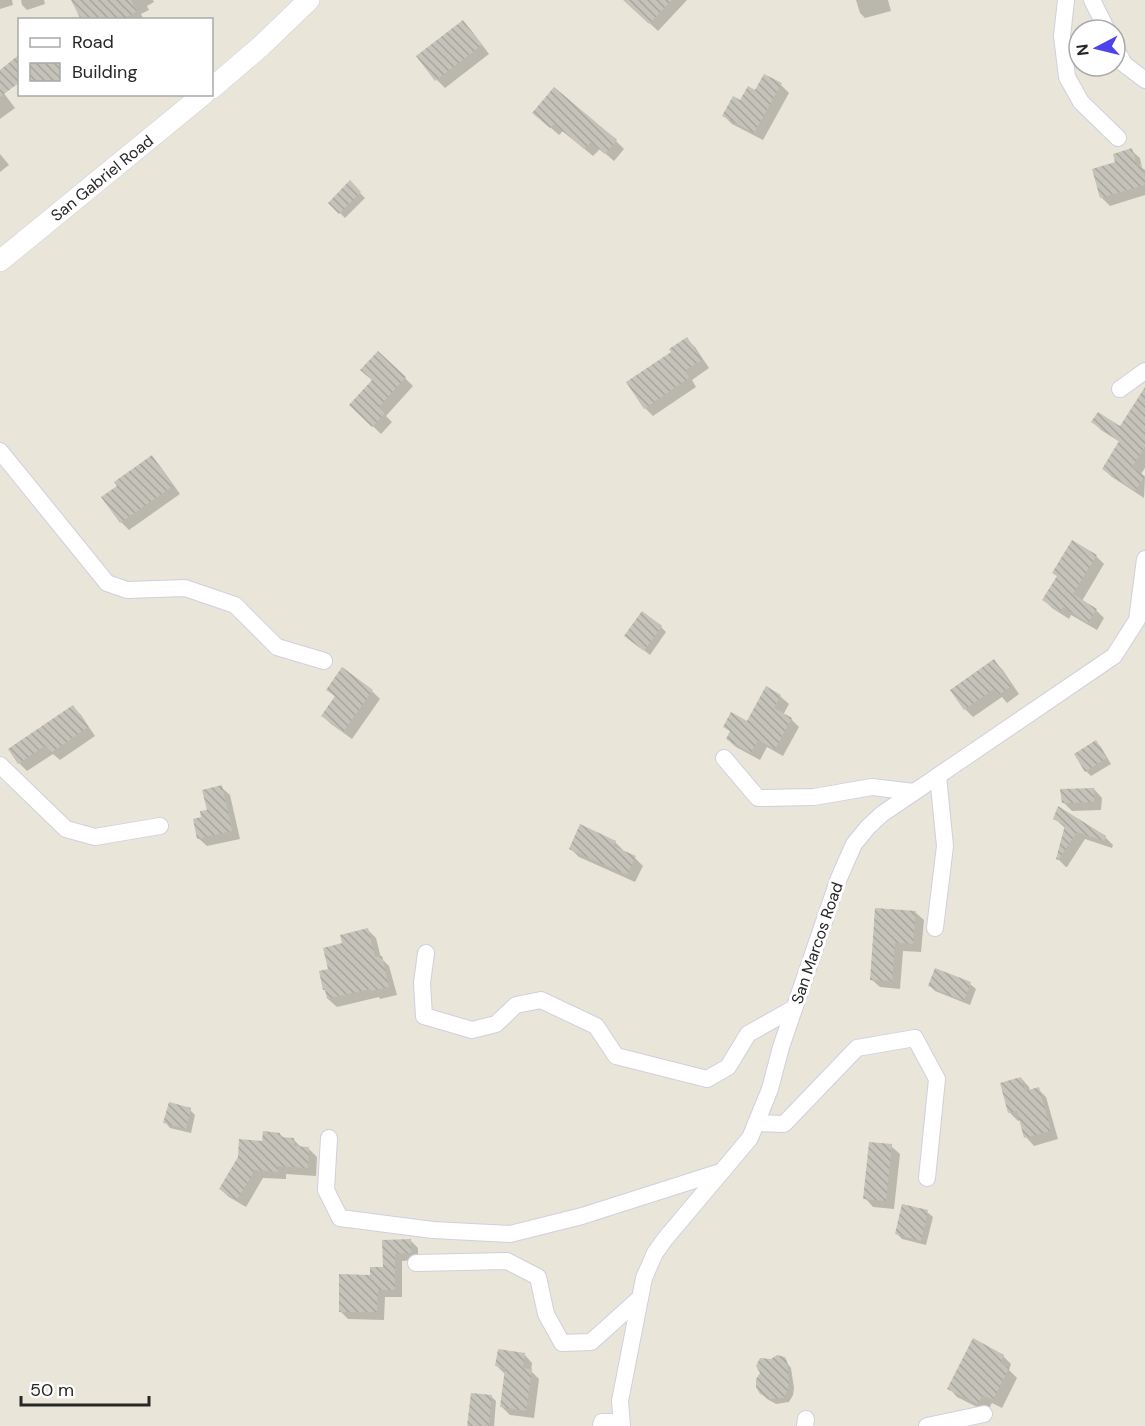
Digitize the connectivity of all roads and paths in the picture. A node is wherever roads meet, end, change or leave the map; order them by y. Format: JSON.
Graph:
{"nodes":[{"id":1,"x":309,"y":0,"type":"edge"},
{"id":2,"x":1066,"y":0,"type":"edge"},
{"id":3,"x":1092,"y":0,"type":"edge"},
{"id":4,"x":1101,"y":18,"type":"edge"},
{"id":5,"x":1127,"y":66,"type":"edge"},
{"id":6,"x":1145,"y":80,"type":"edge"},
{"id":7,"x":213,"y":87,"type":"edge"},
{"id":8,"x":202,"y":96,"type":"edge"},
{"id":9,"x":1118,"y":138,"type":"dead end"},
{"id":10,"x":0,"y":261,"type":"edge"},
{"id":11,"x":1145,"y":371,"type":"edge"},
{"id":12,"x":1120,"y":389,"type":"dead end"},
{"id":13,"x":0,"y":451,"type":"edge"},
{"id":14,"x":1145,"y":558,"type":"edge"},
{"id":15,"x":324,"y":661,"type":"dead end"},
{"id":16,"x":724,"y":758,"type":"dead end"},
{"id":17,"x":0,"y":765,"type":"edge"},
{"id":18,"x":938,"y":776,"type":"junction"},
{"id":19,"x":914,"y":792,"type":"junction"},
{"id":20,"x":160,"y":826,"type":"dead end"},
{"id":21,"x":935,"y":928,"type":"dead end"},
{"id":22,"x":426,"y":953,"type":"dead end"},
{"id":23,"x":795,"y":1008,"type":"junction"},
{"id":24,"x":756,"y":1123,"type":"junction"},
{"id":25,"x":329,"y":1138,"type":"dead end"},
{"id":26,"x":721,"y":1172,"type":"junction"},
{"id":27,"x":927,"y":1178,"type":"dead end"},
{"id":28,"x":416,"y":1263,"type":"dead end"},
{"id":29,"x":640,"y":1298,"type":"junction"},
{"id":30,"x":984,"y":1414,"type":"dead end"},
{"id":31,"x":621,"y":1424,"type":"edge"},
{"id":32,"x":601,"y":1426,"type":"edge"},
{"id":33,"x":927,"y":1426,"type":"edge"}],
"edges":[{"from":1,"to":7,"type":"street"},
{"from":2,"to":9,"type":"street"},
{"from":3,"to":4,"type":"street"},
{"from":5,"to":6,"type":"street"},
{"from":8,"to":10,"type":"street","name":"San Gabriel Road"},
{"from":11,"to":12,"type":"street"},
{"from":13,"to":15,"type":"street"},
{"from":14,"to":18,"type":"street","name":"San Marcos Road"},
{"from":16,"to":19,"type":"street"},
{"from":17,"to":20,"type":"street"},
{"from":18,"to":19,"type":"street","name":"San Marcos Road"},
{"from":18,"to":21,"type":"street"},
{"from":19,"to":23,"type":"street","name":"San Marcos Road"},
{"from":22,"to":23,"type":"street"},
{"from":23,"to":24,"type":"street","name":"San Marcos Road"},
{"from":24,"to":26,"type":"street","name":"San Marcos Road"},
{"from":24,"to":27,"type":"street"},
{"from":25,"to":26,"type":"street"},
{"from":26,"to":29,"type":"street","name":"San Marcos Road"},
{"from":28,"to":29,"type":"street"},
{"from":29,"to":31,"type":"street","name":"San Marcos Road"},
{"from":30,"to":33,"type":"street"},
{"from":31,"to":32,"type":"street"}]}
